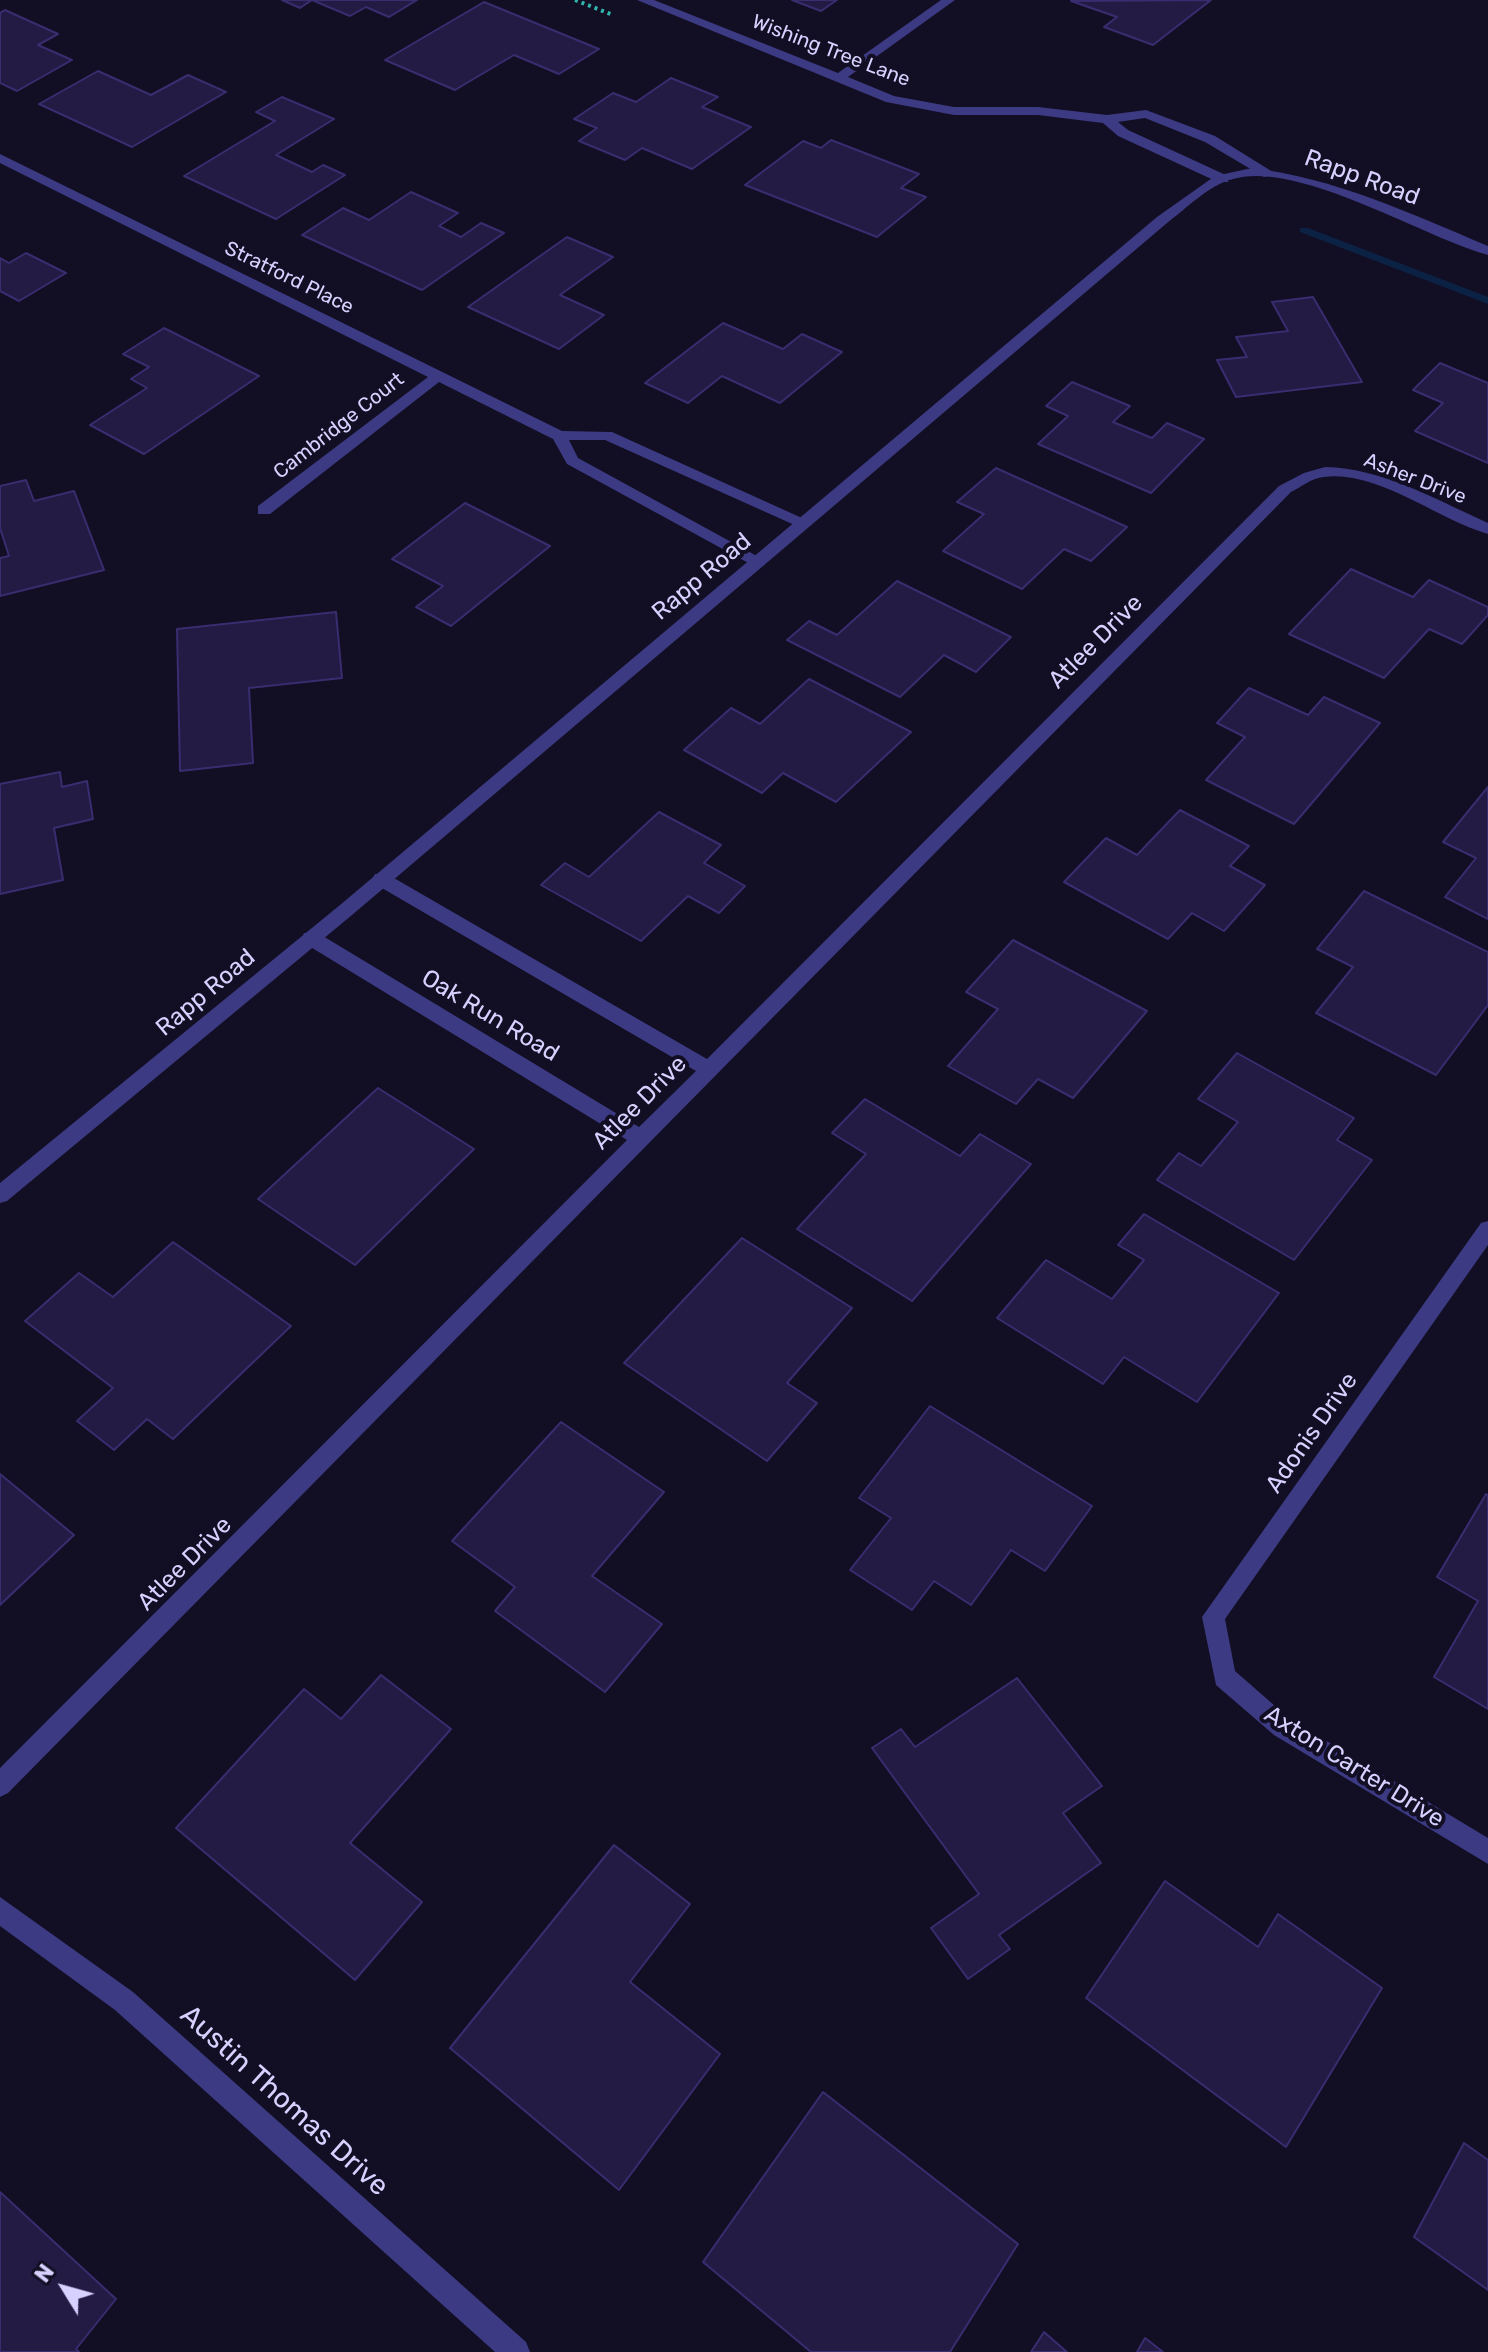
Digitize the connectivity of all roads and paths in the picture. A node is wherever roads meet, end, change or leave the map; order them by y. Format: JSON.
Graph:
{"nodes":[{"id":1,"x":643,"y":0,"type":"edge"},
{"id":2,"x":949,"y":0,"type":"edge"},
{"id":3,"x":839,"y":78,"type":"junction"},
{"id":4,"x":1107,"y":119,"type":"junction"},
{"id":5,"x":0,"y":158,"type":"edge"},
{"id":6,"x":1269,"y":174,"type":"junction"},
{"id":7,"x":1223,"y":179,"type":"junction"},
{"id":8,"x":1488,"y":251,"type":"edge"},
{"id":9,"x":439,"y":375,"type":"junction"},
{"id":10,"x":559,"y":436,"type":"junction"},
{"id":11,"x":1326,"y":471,"type":"joint"},
{"id":12,"x":264,"y":510,"type":"dead end"},
{"id":13,"x":805,"y":523,"type":"junction"},
{"id":14,"x":1488,"y":529,"type":"edge"},
{"id":15,"x":758,"y":561,"type":"junction"},
{"id":16,"x":381,"y":879,"type":"junction"},
{"id":17,"x":311,"y":938,"type":"junction"},
{"id":18,"x":710,"y":1070,"type":"junction"},
{"id":19,"x":642,"y":1139,"type":"junction"},
{"id":20,"x":0,"y":1195,"type":"edge"},
{"id":21,"x":1488,"y":1229,"type":"edge"},
{"id":22,"x":1224,"y":1677,"type":"joint"},
{"id":23,"x":0,"y":1785,"type":"edge"},
{"id":24,"x":1488,"y":1852,"type":"edge"},
{"id":25,"x":0,"y":1909,"type":"edge"},
{"id":26,"x":516,"y":2352,"type":"edge"}],
"edges":[{"from":1,"to":3,"type":"street","name":"Wishing Tree Lane"},
{"from":2,"to":3,"type":"street"},
{"from":3,"to":4,"type":"street","name":"Wishing Tree Lane"},
{"from":4,"to":6,"type":"street","name":"Wishing Tree Lane"},
{"from":4,"to":7,"type":"street","name":"Wishing Tree Lane"},
{"from":5,"to":9,"type":"street","name":"Stratford Place"},
{"from":6,"to":7,"type":"street","name":"Rapp Road"},
{"from":6,"to":8,"type":"street","name":"Rapp Road"},
{"from":7,"to":13,"type":"street","name":"Rapp Road"},
{"from":9,"to":10,"type":"street","name":"Stratford Place"},
{"from":9,"to":12,"type":"street","name":"Cambridge Court"},
{"from":10,"to":13,"type":"street","name":"Stratford Place"},
{"from":10,"to":15,"type":"street","name":"Stratford Place"},
{"from":11,"to":14,"type":"street","name":"Asher Drive"},
{"from":11,"to":18,"type":"street","name":"Atlee Drive"},
{"from":13,"to":15,"type":"street","name":"Rapp Road"},
{"from":15,"to":16,"type":"street","name":"Rapp Road"},
{"from":16,"to":17,"type":"street","name":"Rapp Road"},
{"from":16,"to":18,"type":"street"},
{"from":17,"to":19,"type":"street","name":"Oak Run Road"},
{"from":17,"to":20,"type":"street","name":"Rapp Road"},
{"from":18,"to":19,"type":"street","name":"Atlee Drive"},
{"from":19,"to":23,"type":"street","name":"Atlee Drive"},
{"from":21,"to":22,"type":"street","name":"Adonis Drive"},
{"from":22,"to":24,"type":"street","name":"Axton Carter Drive"},
{"from":25,"to":26,"type":"street","name":"Austin Thomas Drive"}]}
